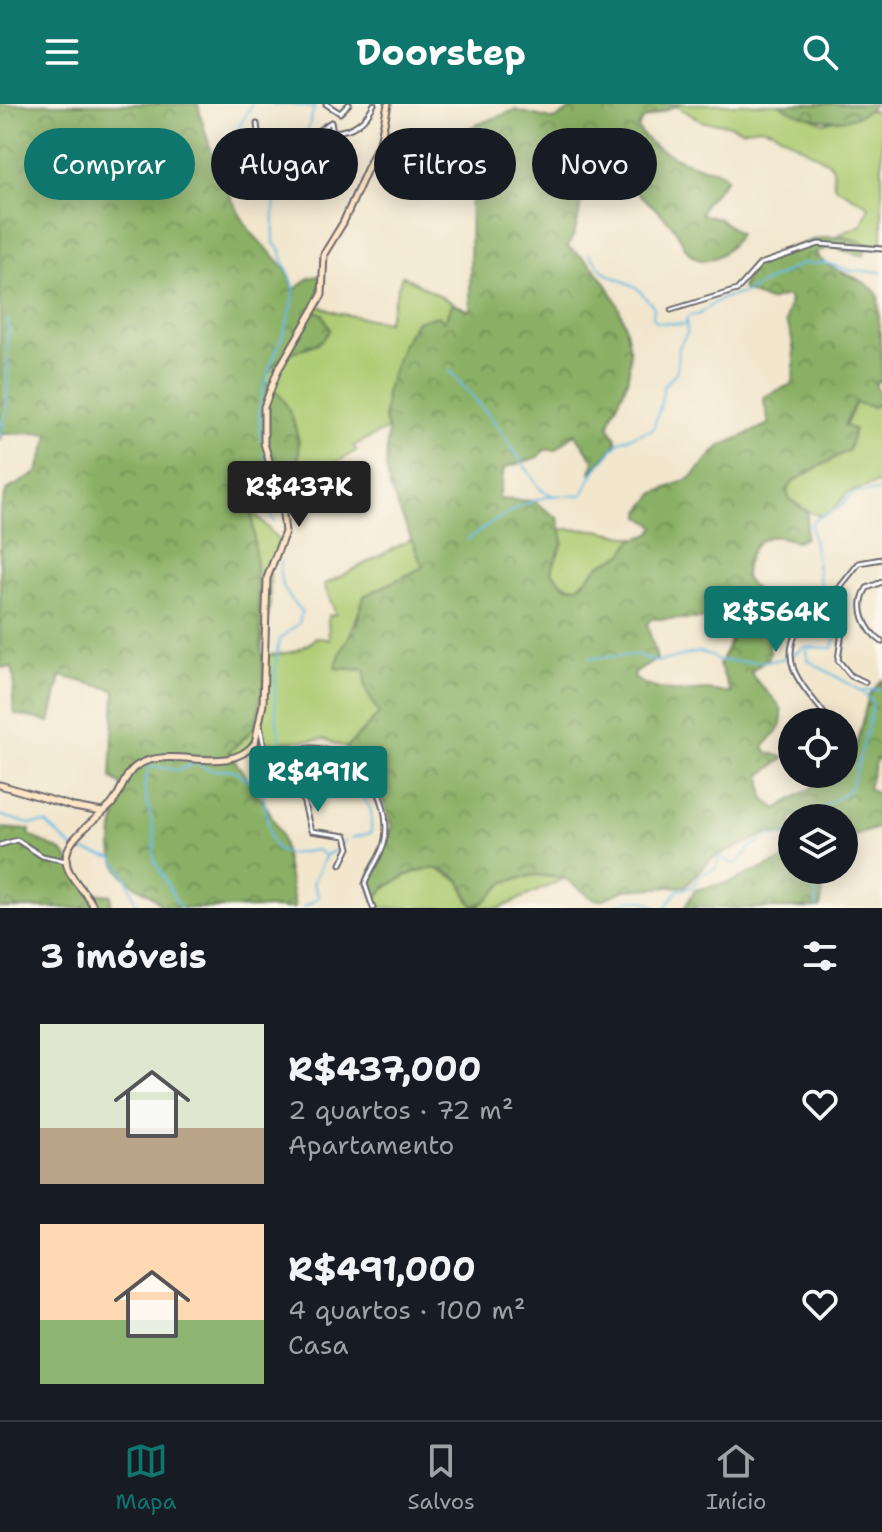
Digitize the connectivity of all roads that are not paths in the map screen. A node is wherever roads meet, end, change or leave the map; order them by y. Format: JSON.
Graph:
{"nodes":[{"id":1,"x":326,"y":104,"type":"edge"},
{"id":2,"x":349,"y":104,"type":"edge"},
{"id":3,"x":374,"y":104,"type":"edge"},
{"id":4,"x":388,"y":104,"type":"edge"},
{"id":5,"x":340,"y":113,"type":"junction"},
{"id":6,"x":331,"y":122,"type":"junction"},
{"id":7,"x":257,"y":124,"type":"dead end"},
{"id":8,"x":882,"y":249,"type":"edge"},
{"id":9,"x":671,"y":310,"type":"dead end"},
{"id":10,"x":882,"y":559,"type":"edge"},
{"id":11,"x":882,"y":582,"type":"edge"},
{"id":12,"x":843,"y":624,"type":"junction"},
{"id":13,"x":882,"y":642,"type":"edge"},
{"id":14,"x":865,"y":682,"type":"dead end"},
{"id":15,"x":820,"y":708,"type":"edge"},
{"id":16,"x":260,"y":725,"type":"junction"},
{"id":17,"x":264,"y":748,"type":"junction"},
{"id":18,"x":0,"y":785,"type":"edge"},
{"id":19,"x":103,"y":812,"type":"junction"},
{"id":20,"x":0,"y":845,"type":"edge"},
{"id":21,"x":66,"y":861,"type":"junction"},
{"id":22,"x":341,"y":864,"type":"dead end"},
{"id":23,"x":94,"y":908,"type":"edge"},
{"id":24,"x":373,"y":908,"type":"edge"}],
"edges":[{"from":1,"to":5,"type":"street"},
{"from":2,"to":5,"type":"street"},
{"from":3,"to":6,"type":"street"},
{"from":4,"to":16,"type":"street"},
{"from":5,"to":6,"type":"street"},
{"from":6,"to":7,"type":"street"},
{"from":8,"to":9,"type":"street"},
{"from":10,"to":12,"type":"street"},
{"from":11,"to":13,"type":"street"},
{"from":12,"to":14,"type":"street"},
{"from":12,"to":15,"type":"street"},
{"from":16,"to":17,"type":"street"},
{"from":16,"to":19,"type":"street"},
{"from":17,"to":22,"type":"street"},
{"from":17,"to":24,"type":"street"},
{"from":18,"to":19,"type":"street"},
{"from":19,"to":21,"type":"street"},
{"from":20,"to":21,"type":"street"},
{"from":21,"to":23,"type":"street"}]}
